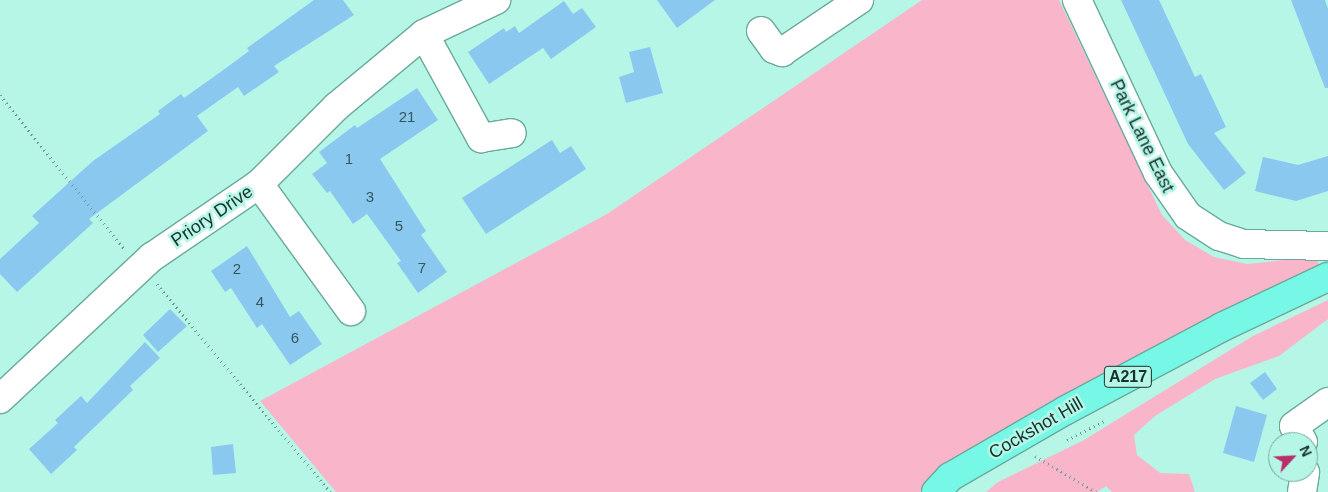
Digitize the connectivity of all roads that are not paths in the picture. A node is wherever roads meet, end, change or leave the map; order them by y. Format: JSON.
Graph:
{"nodes":[{"id":1,"x":496,"y":0,"type":"edge"},
{"id":2,"x":859,"y":0,"type":"edge"},
{"id":3,"x":1077,"y":0,"type":"edge"},
{"id":4,"x":761,"y":31,"type":"dead end"},
{"id":5,"x":424,"y":34,"type":"junction"},
{"id":6,"x":512,"y":133,"type":"dead end"},
{"id":7,"x":259,"y":184,"type":"junction"},
{"id":8,"x":1328,"y":246,"type":"edge"},
{"id":9,"x":1328,"y":277,"type":"edge"},
{"id":10,"x":351,"y":311,"type":"dead end"},
{"id":11,"x":0,"y":398,"type":"edge"},
{"id":12,"x":1328,"y":402,"type":"edge"},
{"id":13,"x":1297,"y":432,"type":"edge"},
{"id":14,"x":936,"y":492,"type":"edge"}],
"edges":[{"from":1,"to":5,"type":"street","name":"Priory Drive"},
{"from":2,"to":4,"type":"street"},
{"from":3,"to":8,"type":"street","name":"Park Lane East"},
{"from":5,"to":6,"type":"street"},
{"from":5,"to":7,"type":"street","name":"Priory Drive"},
{"from":7,"to":10,"type":"street"},
{"from":7,"to":11,"type":"street","name":"Priory Drive"},
{"from":9,"to":14,"type":"main road","name":"Cockshot Hill","number":"A217"},
{"from":12,"to":13,"type":"street"}]}
